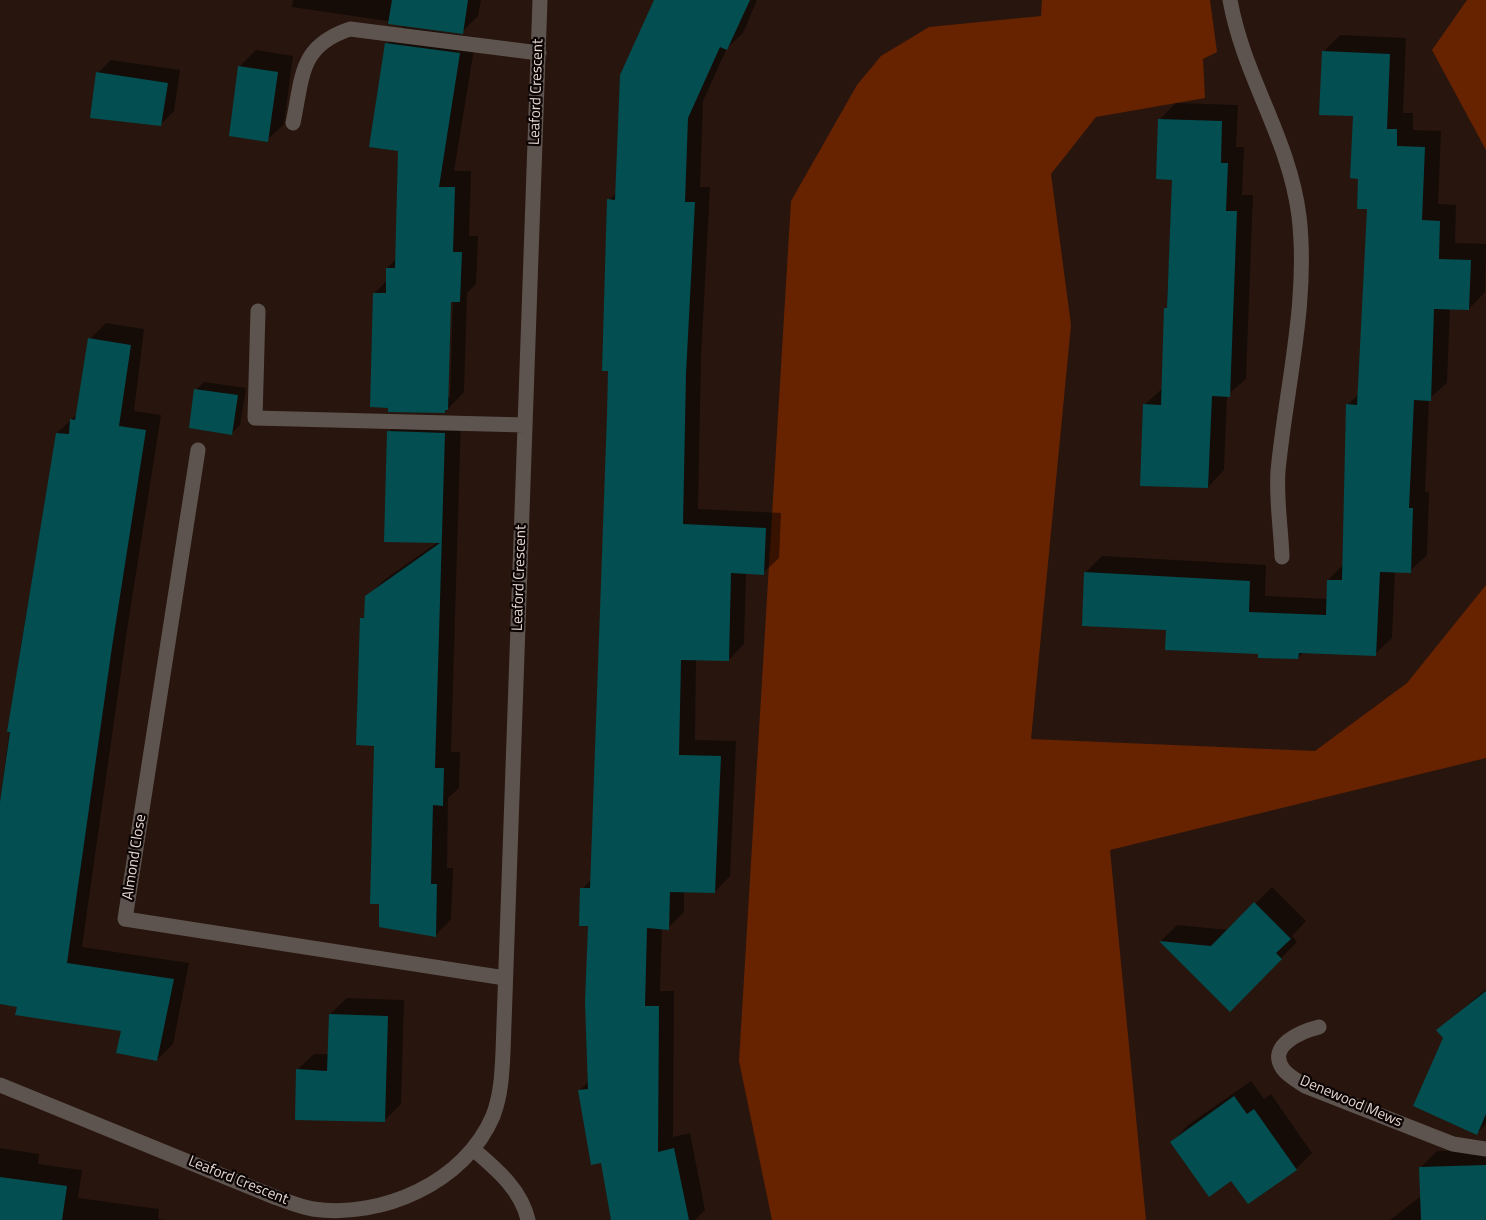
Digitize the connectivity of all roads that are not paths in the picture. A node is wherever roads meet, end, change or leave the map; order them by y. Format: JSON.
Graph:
{"nodes":[{"id":1,"x":540,"y":0,"type":"edge"},
{"id":2,"x":1230,"y":0,"type":"edge"},
{"id":3,"x":539,"y":54,"type":"junction"},
{"id":4,"x":293,"y":123,"type":"dead end"},
{"id":5,"x":258,"y":311,"type":"dead end"},
{"id":6,"x":525,"y":425,"type":"junction"},
{"id":7,"x":198,"y":450,"type":"dead end"},
{"id":8,"x":1282,"y":557,"type":"dead end"},
{"id":9,"x":505,"y":978,"type":"junction"},
{"id":10,"x":1319,"y":1027,"type":"dead end"},
{"id":11,"x":0,"y":1085,"type":"edge"},
{"id":12,"x":474,"y":1149,"type":"junction"},
{"id":13,"x":1486,"y":1149,"type":"edge"},
{"id":14,"x":528,"y":1220,"type":"edge"}],
"edges":[{"from":1,"to":3,"type":"street","name":"Leaford Crescent"},
{"from":2,"to":8,"type":"street"},
{"from":3,"to":4,"type":"street"},
{"from":3,"to":6,"type":"street","name":"Leaford Crescent"},
{"from":5,"to":6,"type":"street"},
{"from":6,"to":9,"type":"street","name":"Leaford Crescent"},
{"from":7,"to":9,"type":"street","name":"Almond Close"},
{"from":9,"to":12,"type":"street","name":"Leaford Crescent"},
{"from":10,"to":13,"type":"street","name":"Denewood Mews"},
{"from":11,"to":12,"type":"street","name":"Leaford Crescent"},
{"from":12,"to":14,"type":"street"}]}
